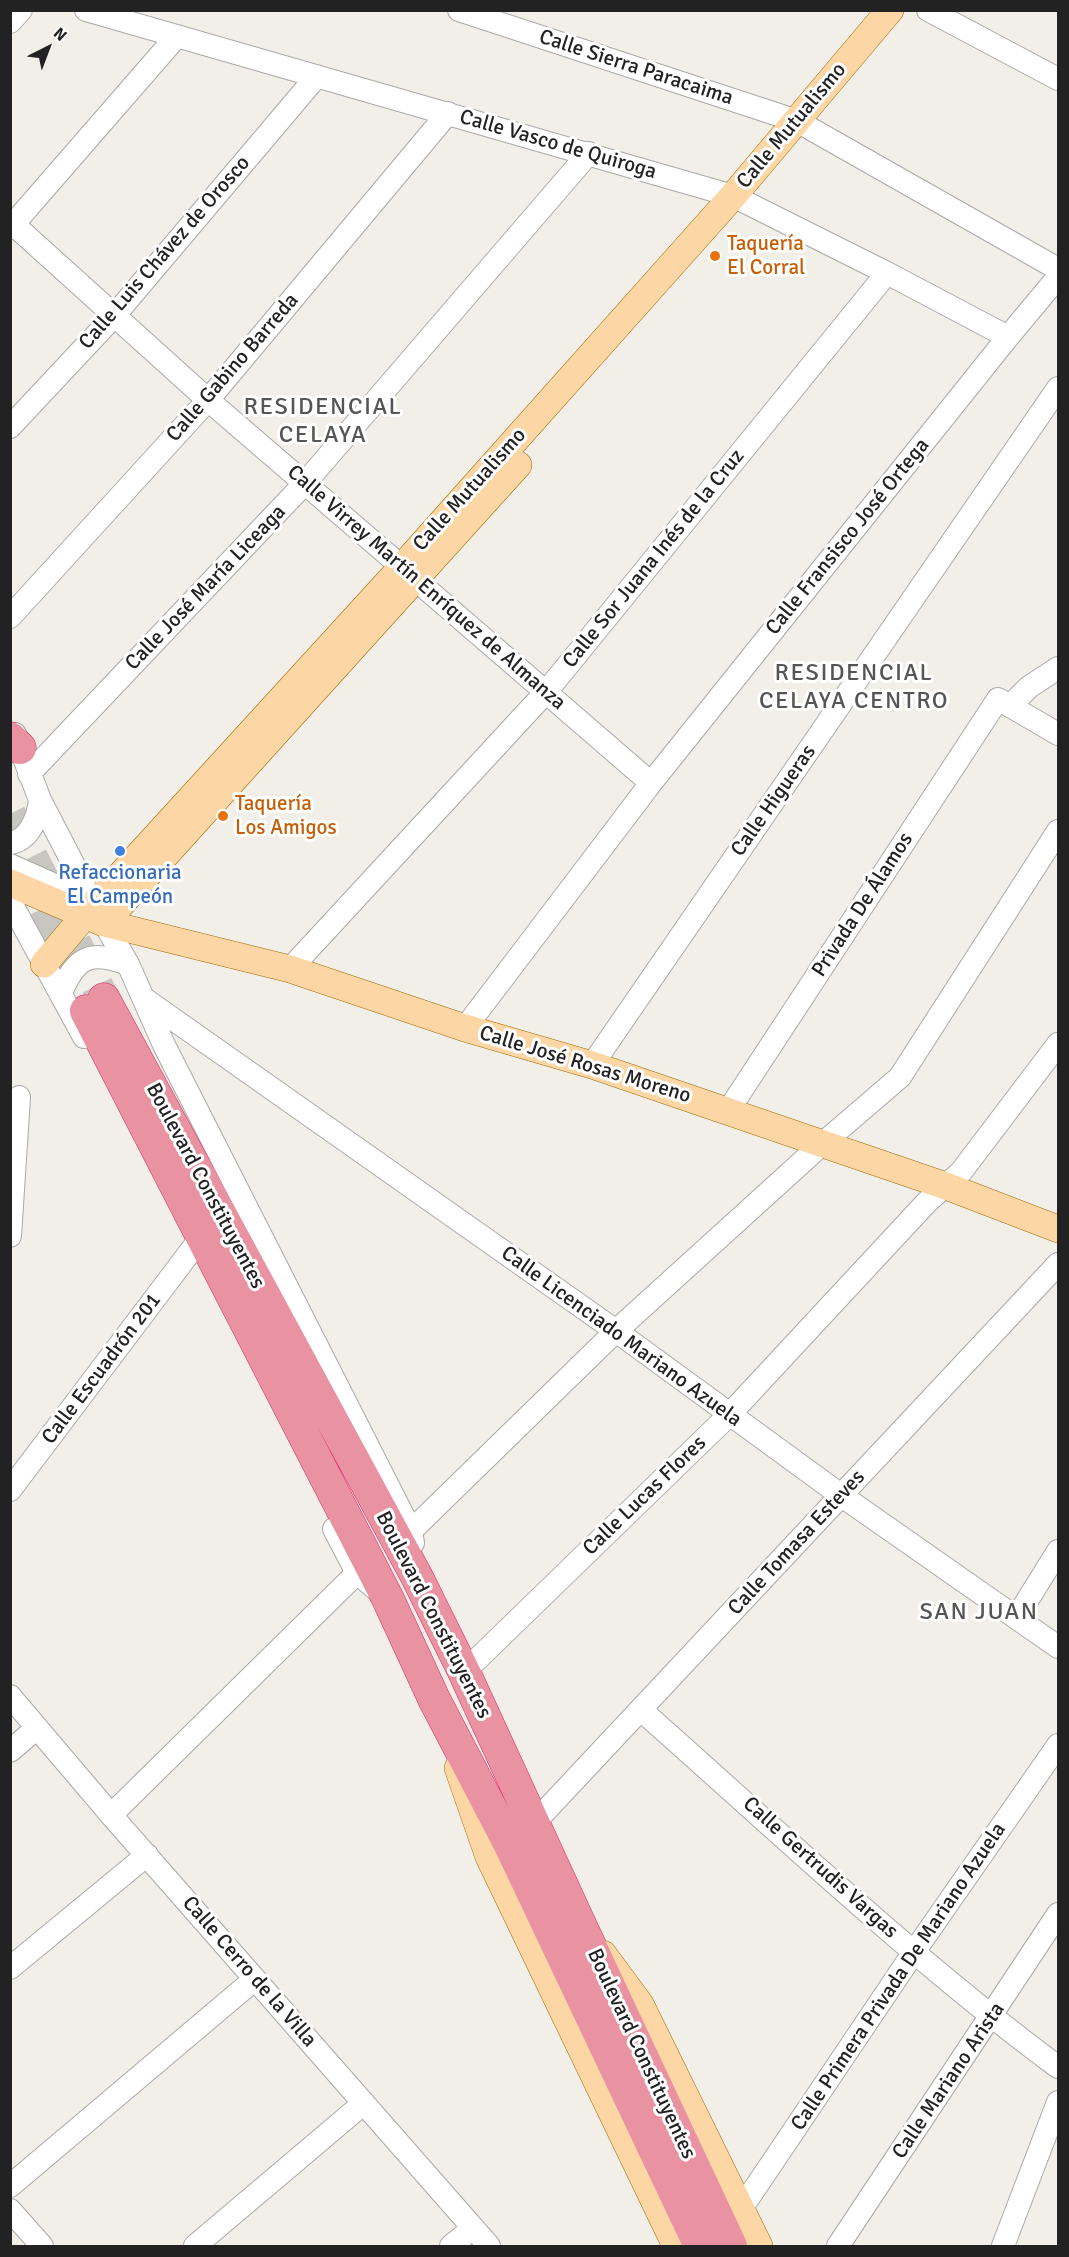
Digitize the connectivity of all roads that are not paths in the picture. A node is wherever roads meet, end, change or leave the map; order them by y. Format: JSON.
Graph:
{"nodes":[{"id":1,"x":21,"y":10,"type":"edge"},
{"id":2,"x":86,"y":10,"type":"edge"},
{"id":3,"x":459,"y":10,"type":"edge"},
{"id":4,"x":890,"y":10,"type":"edge"},
{"id":5,"x":912,"y":10,"type":"edge"},
{"id":6,"x":928,"y":10,"type":"edge"},
{"id":7,"x":501,"y":16,"type":"edge"},
{"id":8,"x":10,"y":22,"type":"edge"},
{"id":9,"x":177,"y":36,"type":"junction"},
{"id":10,"x":317,"y":76,"type":"junction"},
{"id":11,"x":1059,"y":79,"type":"edge"},
{"id":12,"x":448,"y":113,"type":"junction"},
{"id":13,"x":805,"y":126,"type":"junction"},
{"id":14,"x":590,"y":153,"type":"junction"},
{"id":15,"x":741,"y":200,"type":"junction"},
{"id":16,"x":12,"y":226,"type":"edge"},
{"id":17,"x":1059,"y":269,"type":"edge"},
{"id":18,"x":887,"y":273,"type":"junction"},
{"id":19,"x":1059,"y":278,"type":"edge"},
{"id":20,"x":114,"y":315,"type":"junction"},
{"id":21,"x":1008,"y":337,"type":"junction"},
{"id":22,"x":1059,"y":388,"type":"edge"},
{"id":23,"x":208,"y":400,"type":"junction"},
{"id":24,"x":10,"y":427,"type":"edge"},
{"id":25,"x":305,"y":483,"type":"junction"},
{"id":26,"x":409,"y":573,"type":"junction"},
{"id":27,"x":10,"y":617,"type":"edge"},
{"id":28,"x":1059,"y":668,"type":"edge"},
{"id":29,"x":546,"y":692,"type":"junction"},
{"id":30,"x":1004,"y":703,"type":"junction"},
{"id":31,"x":1059,"y":734,"type":"edge"},
{"id":32,"x":18,"y":746,"type":"edge"},
{"id":33,"x":651,"y":783,"type":"junction"},
{"id":34,"x":40,"y":800,"type":"junction"},
{"id":35,"x":1059,"y":831,"type":"edge"},
{"id":36,"x":10,"y":843,"type":"edge"},
{"id":37,"x":10,"y":865,"type":"edge"},
{"id":38,"x":10,"y":883,"type":"edge"},
{"id":39,"x":10,"y":901,"type":"edge"},
{"id":40,"x":95,"y":914,"type":"junction"},
{"id":41,"x":44,"y":964,"type":"junction"},
{"id":42,"x":128,"y":964,"type":"junction"},
{"id":43,"x":291,"y":969,"type":"junction"},
{"id":44,"x":83,"y":1000,"type":"junction"},
{"id":45,"x":146,"y":1000,"type":"junction"},
{"id":46,"x":184,"y":1027,"type":"junction"},
{"id":47,"x":465,"y":1028,"type":"junction"},
{"id":48,"x":1059,"y":1044,"type":"edge"},
{"id":49,"x":164,"y":1045,"type":"junction"},
{"id":50,"x":592,"y":1065,"type":"junction"},
{"id":51,"x":19,"y":1097,"type":"dead end"},
{"id":52,"x":728,"y":1111,"type":"junction"},
{"id":53,"x":822,"y":1144,"type":"junction"},
{"id":54,"x":12,"y":1178,"type":"edge"},
{"id":55,"x":946,"y":1186,"type":"junction"},
{"id":56,"x":1059,"y":1229,"type":"edge"},
{"id":57,"x":10,"y":1236,"type":"edge"},
{"id":58,"x":193,"y":1248,"type":"junction"},
{"id":59,"x":1059,"y":1264,"type":"edge"},
{"id":60,"x":616,"y":1331,"type":"junction"},
{"id":61,"x":729,"y":1415,"type":"junction"},
{"id":62,"x":10,"y":1490,"type":"edge"},
{"id":63,"x":842,"y":1496,"type":"junction"},
{"id":64,"x":411,"y":1531,"type":"junction"},
{"id":65,"x":1059,"y":1551,"type":"edge"},
{"id":66,"x":357,"y":1574,"type":"junction"},
{"id":67,"x":417,"y":1577,"type":"junction"},
{"id":68,"x":388,"y":1599,"type":"junction"},
{"id":69,"x":1017,"y":1617,"type":"junction"},
{"id":70,"x":1059,"y":1647,"type":"edge"},
{"id":71,"x":464,"y":1672,"type":"junction"},
{"id":72,"x":10,"y":1696,"type":"edge"},
{"id":73,"x":434,"y":1699,"type":"junction"},
{"id":74,"x":641,"y":1710,"type":"junction"},
{"id":75,"x":37,"y":1728,"type":"junction"},
{"id":76,"x":1059,"y":1745,"type":"edge"},
{"id":77,"x":10,"y":1751,"type":"edge"},
{"id":78,"x":111,"y":1815,"type":"junction"},
{"id":79,"x":534,"y":1822,"type":"junction"},
{"id":80,"x":147,"y":1855,"type":"junction"},
{"id":81,"x":1059,"y":1914,"type":"edge"},
{"id":82,"x":578,"y":1920,"type":"junction"},
{"id":83,"x":914,"y":1952,"type":"junction"},
{"id":84,"x":10,"y":1968,"type":"edge"},
{"id":85,"x":255,"y":1979,"type":"junction"},
{"id":86,"x":991,"y":2017,"type":"junction"},
{"id":87,"x":1059,"y":2067,"type":"edge"},
{"id":88,"x":1059,"y":2102,"type":"edge"},
{"id":89,"x":364,"y":2103,"type":"junction"},
{"id":90,"x":10,"y":2186,"type":"edge"},
{"id":91,"x":741,"y":2209,"type":"junction"},
{"id":92,"x":10,"y":2210,"type":"edge"},
{"id":93,"x":473,"y":2228,"type":"junction"},
{"id":94,"x":42,"y":2247,"type":"edge"},
{"id":95,"x":195,"y":2247,"type":"edge"},
{"id":96,"x":451,"y":2247,"type":"edge"},
{"id":97,"x":489,"y":2247,"type":"edge"},
{"id":98,"x":676,"y":2247,"type":"edge"},
{"id":99,"x":700,"y":2247,"type":"edge"},
{"id":100,"x":731,"y":2247,"type":"edge"},
{"id":101,"x":759,"y":2247,"type":"edge"},
{"id":102,"x":838,"y":2247,"type":"edge"},
{"id":103,"x":1003,"y":2247,"type":"edge"}],
"edges":[{"from":1,"to":8,"type":"street"},
{"from":2,"to":9,"type":"street","name":"Calle Vasco de Quiroga"},
{"from":3,"to":7,"type":"street","name":"Calle Sierra Paracaima"},
{"from":4,"to":13,"type":"main road","name":"Calle Mutualismo"},
{"from":5,"to":13,"type":"main road","name":"Calle Mutualismo"},
{"from":6,"to":11,"type":"street"},
{"from":7,"to":13,"type":"street","name":"Calle Sierra Paracaima"},
{"from":9,"to":10,"type":"street","name":"Calle Vasco de Quiroga"},
{"from":9,"to":16,"type":"street"},
{"from":10,"to":12,"type":"street","name":"Calle Vasco de Quiroga"},
{"from":10,"to":20,"type":"street","name":"Calle Luis Chávez de Orosco"},
{"from":12,"to":14,"type":"street","name":"Calle Vasco de Quiroga"},
{"from":12,"to":23,"type":"street","name":"Calle Gabino Barreda"},
{"from":13,"to":15,"type":"main road","name":"Calle Mutualismo"},
{"from":13,"to":17,"type":"street","name":"Calle Sierra Paracaima"},
{"from":14,"to":15,"type":"street","name":"Calle Vasco de Quiroga"},
{"from":14,"to":25,"type":"street","name":"Calle José María Liceaga"},
{"from":15,"to":18,"type":"street","name":"Calle Vasco de Quiroga"},
{"from":15,"to":26,"type":"main road","name":"Calle Mutualismo"},
{"from":16,"to":20,"type":"street","name":"Calle Virrey Martín Enríquez de Almanza"},
{"from":18,"to":21,"type":"street","name":"Calle Vasco de Quiroga"},
{"from":18,"to":29,"type":"street","name":"Calle Sor Juana Inés de la Cruz"},
{"from":19,"to":21,"type":"street","name":"Calle Fransisco José Ortega"},
{"from":20,"to":23,"type":"street","name":"Calle Virrey Martín Enríquez de Almanza"},
{"from":20,"to":24,"type":"street","name":"Calle Luis Chávez de Orosco"},
{"from":21,"to":33,"type":"street","name":"Calle Fransisco José Ortega"},
{"from":22,"to":50,"type":"street","name":"Calle Higueras"},
{"from":23,"to":25,"type":"street","name":"Calle Virrey Martín Enríquez de Almanza"},
{"from":23,"to":27,"type":"street","name":"Calle Gabino Barreda"},
{"from":25,"to":26,"type":"street","name":"Calle Virrey Martín Enríquez de Almanza"},
{"from":25,"to":32,"type":"street","name":"Calle José María Liceaga"},
{"from":26,"to":29,"type":"street","name":"Calle Virrey Martín Enríquez de Almanza"},
{"from":26,"to":40,"type":"main road","name":"Calle Mutualismo"},
{"from":28,"to":30,"type":"street","name":"Privada De Álamos"},
{"from":29,"to":33,"type":"street","name":"Calle Virrey Martín Enríquez de Almanza"},
{"from":29,"to":43,"type":"street","name":"Calle Sor Juana Inés de la Cruz"},
{"from":30,"to":31,"type":"street"},
{"from":30,"to":52,"type":"street","name":"Privada De Álamos"},
{"from":32,"to":34,"type":"street"},
{"from":33,"to":47,"type":"street","name":"Calle Fransisco José Ortega"},
{"from":34,"to":36,"type":"street"},
{"from":34,"to":40,"type":"street"},
{"from":35,"to":53,"type":"street"},
{"from":37,"to":40,"type":"street"},
{"from":38,"to":40,"type":"main road","name":"Calle José Rosas Moreno"},
{"from":39,"to":41,"type":"street"},
{"from":40,"to":41,"type":"main road","name":"Calle Mutualismo"},
{"from":40,"to":42,"type":"street"},
{"from":40,"to":43,"type":"main road","name":"Calle José Rosas Moreno"},
{"from":41,"to":44,"type":"street"},
{"from":42,"to":44,"type":"street"},
{"from":42,"to":45,"type":"street"},
{"from":43,"to":47,"type":"main road","name":"Calle José Rosas Moreno"},
{"from":44,"to":58,"type":"street"},
{"from":44,"to":67,"type":"highway","name":"Boulevard Constituyentes"},
{"from":44,"to":68,"type":"highway","name":"Boulevard Constituyentes"},
{"from":45,"to":46,"type":"street","name":"Calle Licenciado Mariano Azuela"},
{"from":45,"to":49,"type":"street"},
{"from":46,"to":49,"type":"street"},
{"from":46,"to":60,"type":"street","name":"Calle Licenciado Mariano Azuela"},
{"from":47,"to":50,"type":"main road","name":"Calle José Rosas Moreno"},
{"from":48,"to":55,"type":"street","name":"Calle Lucas Flores"},
{"from":49,"to":64,"type":"street"},
{"from":50,"to":52,"type":"main road","name":"Calle José Rosas Moreno"},
{"from":51,"to":54,"type":"street"},
{"from":52,"to":53,"type":"main road","name":"Calle José Rosas Moreno"},
{"from":53,"to":55,"type":"main road","name":"Calle José Rosas Moreno"},
{"from":53,"to":60,"type":"street"},
{"from":54,"to":57,"type":"street"},
{"from":55,"to":56,"type":"main road","name":"Calle José Rosas Moreno"},
{"from":55,"to":61,"type":"street","name":"Calle Lucas Flores"},
{"from":58,"to":62,"type":"street","name":"Calle Escuadrón 201"},
{"from":58,"to":66,"type":"street"},
{"from":59,"to":63,"type":"street","name":"Calle Tomasa Esteves"},
{"from":60,"to":61,"type":"street","name":"Calle Licenciado Mariano Azuela"},
{"from":60,"to":64,"type":"street"},
{"from":61,"to":63,"type":"street","name":"Calle Licenciado Mariano Azuela"},
{"from":61,"to":71,"type":"street","name":"Calle Lucas Flores"},
{"from":63,"to":69,"type":"street","name":"Calle Licenciado Mariano Azuela"},
{"from":63,"to":74,"type":"street","name":"Calle Tomasa Esteves"},
{"from":64,"to":67,"type":"street"},
{"from":65,"to":69,"type":"street"},
{"from":66,"to":68,"type":"street"},
{"from":66,"to":78,"type":"street"},
{"from":67,"to":71,"type":"highway","name":"Boulevard Constituyentes"},
{"from":68,"to":73,"type":"highway","name":"Boulevard Constituyentes"},
{"from":69,"to":70,"type":"street","name":"Calle Licenciado Mariano Azuela"},
{"from":71,"to":79,"type":"highway","name":"Boulevard Constituyentes"},
{"from":72,"to":75,"type":"street","name":"Calle Cerro de la Villa"},
{"from":73,"to":98,"type":"main road"},
{"from":73,"to":99,"type":"highway","name":"Boulevard Constituyentes"},
{"from":74,"to":79,"type":"street","name":"Calle Tomasa Esteves"},
{"from":74,"to":83,"type":"street","name":"Calle Gertrudis Vargas"},
{"from":75,"to":77,"type":"street"},
{"from":75,"to":78,"type":"street","name":"Calle Cerro de la Villa"},
{"from":76,"to":83,"type":"street","name":"Calle Primera Privada De Mariano Azuela"},
{"from":78,"to":80,"type":"street","name":"Calle Cerro de la Villa"},
{"from":79,"to":82,"type":"highway","name":"Boulevard Constituyentes"},
{"from":80,"to":84,"type":"street"},
{"from":80,"to":85,"type":"street","name":"Calle Cerro de la Villa"},
{"from":81,"to":86,"type":"street","name":"Calle Mariano Arista"},
{"from":82,"to":91,"type":"main road"},
{"from":82,"to":100,"type":"highway","name":"Boulevard Constituyentes"},
{"from":83,"to":86,"type":"street","name":"Calle Gertrudis Vargas"},
{"from":83,"to":91,"type":"street","name":"Calle Primera Privada De Mariano Azuela"},
{"from":85,"to":89,"type":"street","name":"Calle Cerro de la Villa"},
{"from":85,"to":90,"type":"street"},
{"from":86,"to":87,"type":"street","name":"Calle Gertrudis Vargas"},
{"from":86,"to":102,"type":"street","name":"Calle Mariano Arista"},
{"from":88,"to":103,"type":"street"},
{"from":89,"to":93,"type":"street","name":"Calle Cerro de la Villa"},
{"from":89,"to":95,"type":"street"},
{"from":91,"to":101,"type":"main road"},
{"from":92,"to":94,"type":"street"},
{"from":93,"to":96,"type":"street"},
{"from":93,"to":97,"type":"street","name":"Calle Cerro de la Villa"}]}
